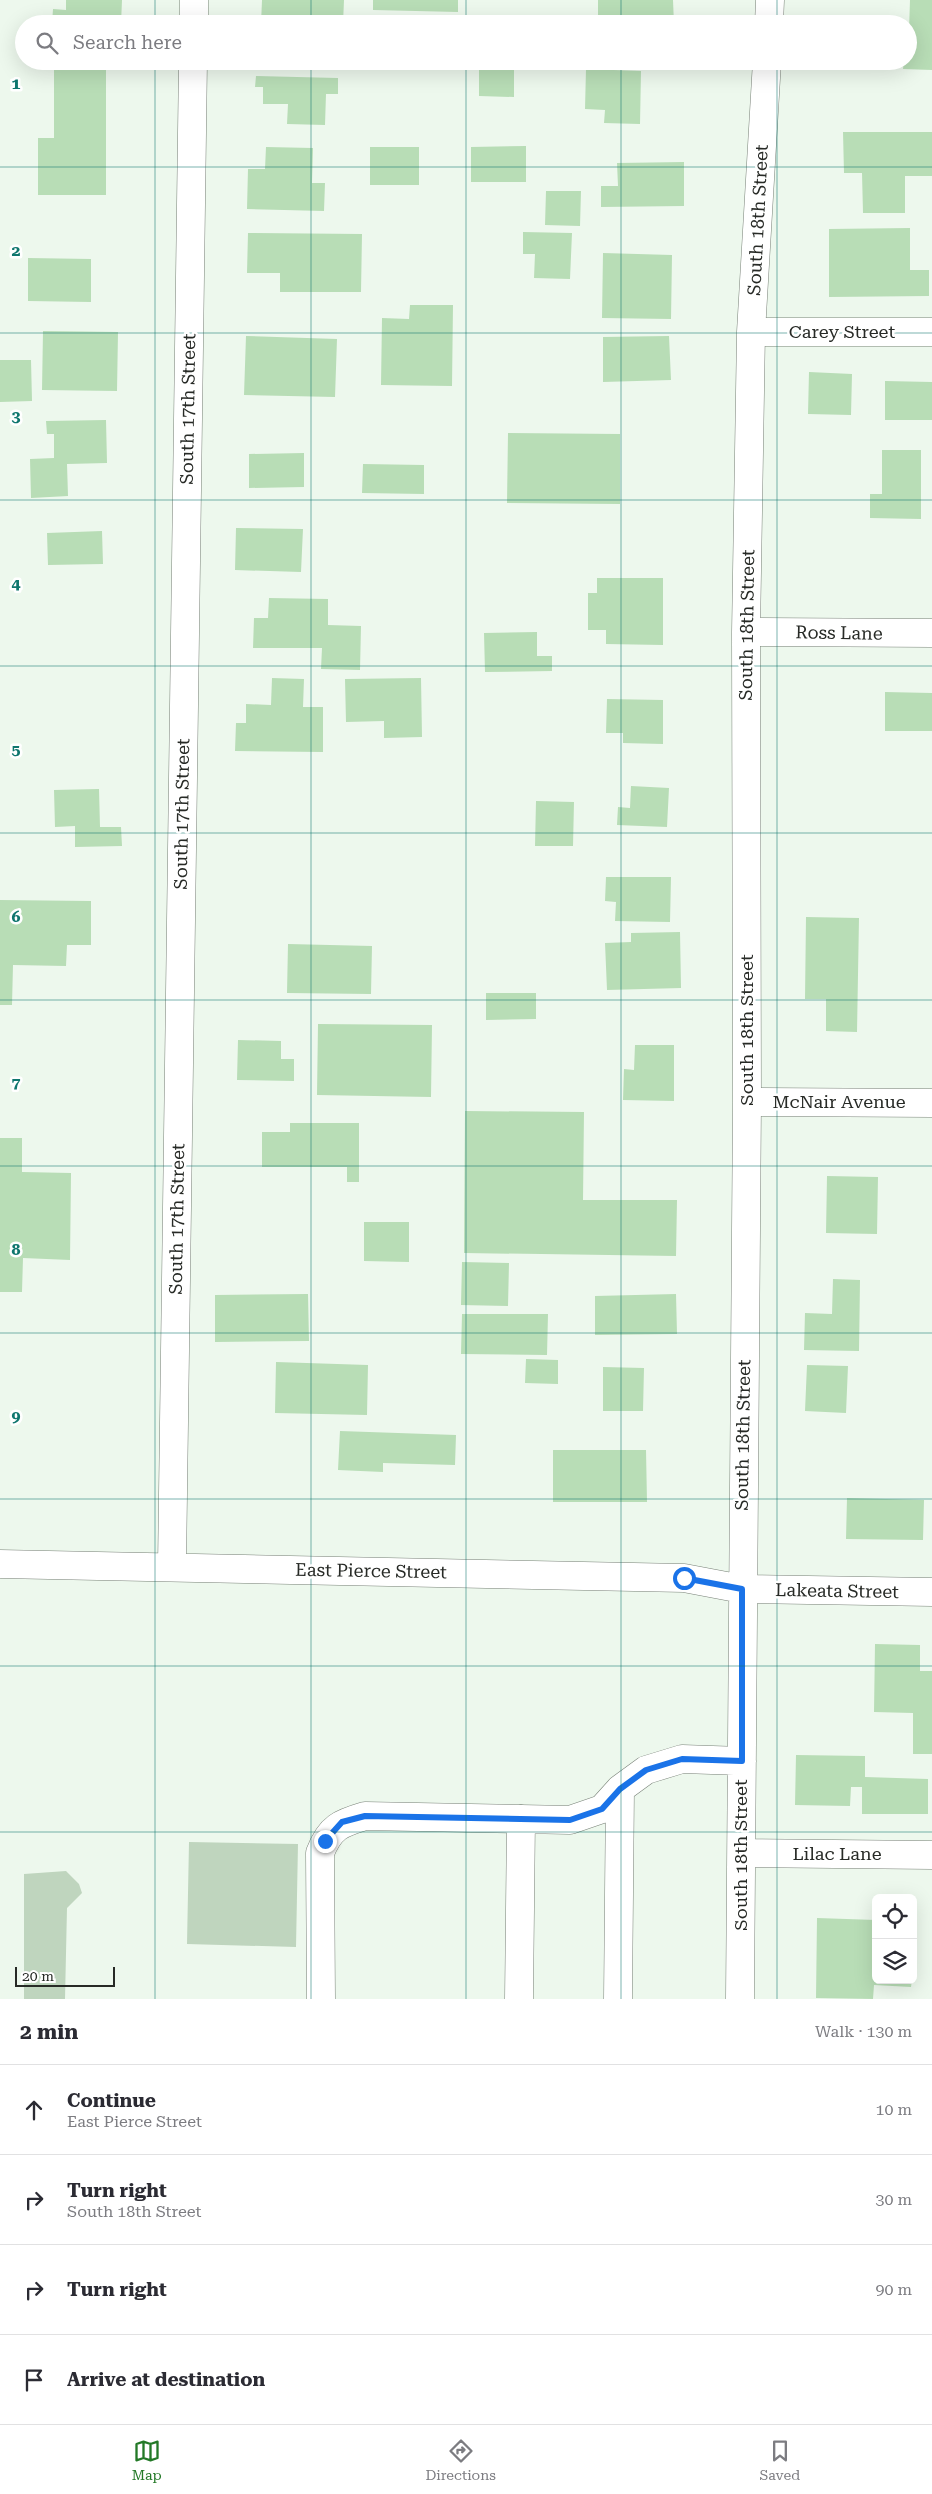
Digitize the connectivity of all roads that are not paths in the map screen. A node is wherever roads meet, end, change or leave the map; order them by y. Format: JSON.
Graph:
{"nodes":[{"id":1,"x":194,"y":0,"type":"edge"},
{"id":2,"x":770,"y":0,"type":"edge"},
{"id":3,"x":194,"y":15,"type":"edge"},
{"id":4,"x":769,"y":15,"type":"edge"},
{"id":5,"x":193,"y":70,"type":"edge"},
{"id":6,"x":766,"y":70,"type":"edge"},
{"id":7,"x":752,"y":332,"type":"junction"},
{"id":8,"x":932,"y":332,"type":"edge"},
{"id":9,"x":746,"y":632,"type":"junction"},
{"id":10,"x":932,"y":633,"type":"edge"},
{"id":11,"x":747,"y":1102,"type":"junction"},
{"id":12,"x":932,"y":1103,"type":"edge"},
{"id":13,"x":0,"y":1564,"type":"edge"},
{"id":14,"x":172,"y":1566,"type":"junction"},
{"id":15,"x":742,"y":1589,"type":"junction"},
{"id":16,"x":932,"y":1592,"type":"edge"},
{"id":17,"x":742,"y":1761,"type":"junction"},
{"id":18,"x":620,"y":1789,"type":"junction"},
{"id":19,"x":521,"y":1819,"type":"junction"},
{"id":20,"x":742,"y":1853,"type":"junction"},
{"id":21,"x":932,"y":1855,"type":"edge"},
{"id":22,"x":321,"y":1999,"type":"edge"},
{"id":23,"x":519,"y":1999,"type":"edge"},
{"id":24,"x":618,"y":1999,"type":"edge"},
{"id":25,"x":740,"y":1999,"type":"edge"}],
"edges":[{"from":1,"to":3,"type":"street"},
{"from":2,"to":4,"type":"street"},
{"from":5,"to":14,"type":"street","name":"South 17th Street"},
{"from":6,"to":7,"type":"street","name":"South 18th Street"},
{"from":7,"to":8,"type":"street","name":"Carey Street"},
{"from":7,"to":9,"type":"street","name":"South 18th Street"},
{"from":9,"to":10,"type":"street","name":"Ross Lane"},
{"from":9,"to":11,"type":"street","name":"South 18th Street"},
{"from":11,"to":12,"type":"street","name":"McNair Avenue"},
{"from":11,"to":15,"type":"street","name":"South 18th Street"},
{"from":13,"to":14,"type":"street","name":"East Pierce Street"},
{"from":14,"to":15,"type":"street","name":"East Pierce Street"},
{"from":15,"to":16,"type":"street","name":"Lakeata Street"},
{"from":15,"to":17,"type":"street","name":"South 18th Street"},
{"from":17,"to":18,"type":"street"},
{"from":17,"to":20,"type":"street","name":"South 18th Street"},
{"from":18,"to":19,"type":"street"},
{"from":18,"to":24,"type":"street"},
{"from":19,"to":22,"type":"street"},
{"from":19,"to":23,"type":"street"},
{"from":20,"to":21,"type":"street","name":"Lilac Lane"},
{"from":20,"to":25,"type":"street","name":"South 18th Street"}]}
